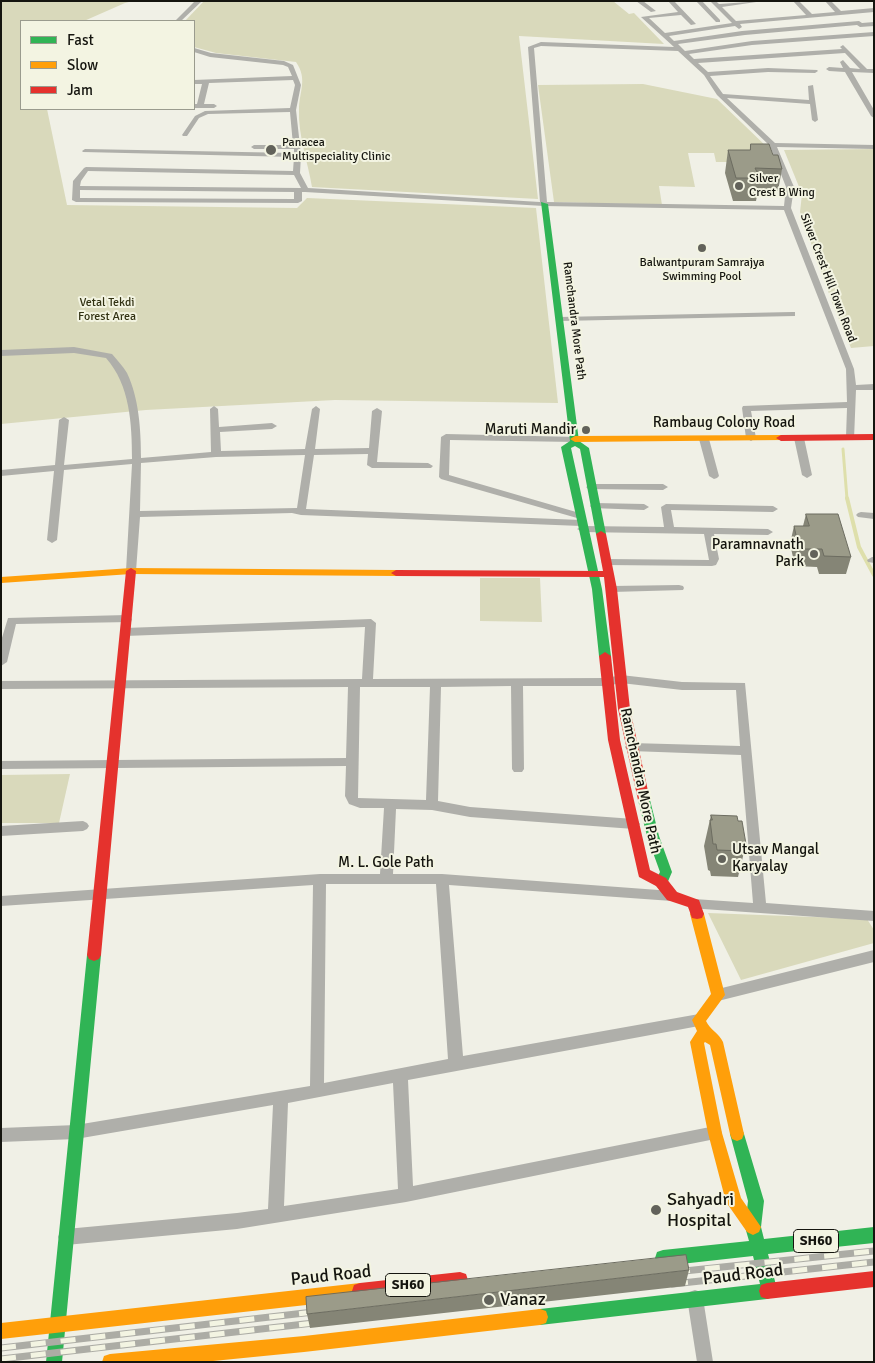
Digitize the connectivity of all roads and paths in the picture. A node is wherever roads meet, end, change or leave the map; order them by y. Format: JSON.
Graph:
{"nodes":[{"id":1,"x":199,"y":1,"type":"edge"},
{"id":2,"x":639,"y":1,"type":"edge"},
{"id":3,"x":671,"y":1,"type":"edge"},
{"id":4,"x":699,"y":1,"type":"edge"},
{"id":5,"x":758,"y":1,"type":"edge"},
{"id":6,"x":796,"y":1,"type":"edge"},
{"id":7,"x":828,"y":1,"type":"edge"},
{"id":8,"x":715,"y":3,"type":"edge"},
{"id":9,"x":744,"y":3,"type":"junction"},
{"id":10,"x":750,"y":9,"type":"dead end"},
{"id":11,"x":874,"y":10,"type":"edge"},
{"id":12,"x":653,"y":11,"type":"dead end"},
{"id":13,"x":854,"y":11,"type":"junction"},
{"id":14,"x":682,"y":13,"type":"junction"},
{"id":15,"x":840,"y":13,"type":"junction"},
{"id":16,"x":756,"y":14,"type":"dead end"},
{"id":17,"x":810,"y":15,"type":"junction"},
{"id":18,"x":874,"y":17,"type":"edge"},
{"id":19,"x":179,"y":20,"type":"edge"},
{"id":20,"x":762,"y":20,"type":"junction"},
{"id":21,"x":859,"y":22,"type":"junction"},
{"id":22,"x":693,"y":24,"type":"junction"},
{"id":23,"x":735,"y":24,"type":"junction"},
{"id":24,"x":874,"y":24,"type":"edge"},
{"id":25,"x":662,"y":33,"type":"junction"},
{"id":26,"x":742,"y":34,"type":"junction"},
{"id":27,"x":874,"y":34,"type":"edge"},
{"id":28,"x":865,"y":35,"type":"junction"},
{"id":29,"x":834,"y":38,"type":"junction"},
{"id":30,"x":869,"y":42,"type":"dead end"},
{"id":31,"x":673,"y":43,"type":"junction"},
{"id":32,"x":752,"y":43,"type":"junction"},
{"id":33,"x":195,"y":50,"type":"edge"},
{"id":34,"x":682,"y":51,"type":"junction"},
{"id":35,"x":846,"y":51,"type":"junction"},
{"id":36,"x":693,"y":61,"type":"junction"},
{"id":37,"x":843,"y":62,"type":"dead end"},
{"id":38,"x":829,"y":69,"type":"dead end"},
{"id":39,"x":849,"y":69,"type":"junction"},
{"id":40,"x":865,"y":70,"type":"junction"},
{"id":41,"x":816,"y":71,"type":"dead end"},
{"id":42,"x":874,"y":71,"type":"edge"},
{"id":43,"x":706,"y":74,"type":"junction"},
{"id":44,"x":295,"y":78,"type":"junction"},
{"id":45,"x":195,"y":82,"type":"edge"},
{"id":46,"x":206,"y":82,"type":"junction"},
{"id":47,"x":811,"y":86,"type":"dead end"},
{"id":48,"x":722,"y":96,"type":"junction"},
{"id":49,"x":813,"y":102,"type":"junction"},
{"id":50,"x":197,"y":106,"type":"edge"},
{"id":51,"x":293,"y":110,"type":"junction"},
{"id":52,"x":874,"y":116,"type":"edge"},
{"id":53,"x":815,"y":120,"type":"dead end"},
{"id":54,"x":185,"y":135,"type":"dead end"},
{"id":55,"x":773,"y":144,"type":"junction"},
{"id":56,"x":204,"y":147,"type":"dead end"},
{"id":57,"x":297,"y":147,"type":"junction"},
{"id":58,"x":874,"y":147,"type":"edge"},
{"id":59,"x":85,"y":151,"type":"dead end"},
{"id":60,"x":298,"y":155,"type":"junction"},
{"id":61,"x":296,"y":173,"type":"junction"},
{"id":62,"x":77,"y":188,"type":"junction"},
{"id":63,"x":302,"y":190,"type":"junction"},
{"id":64,"x":544,"y":204,"type":"junction"},
{"id":65,"x":787,"y":208,"type":"junction"},
{"id":66,"x":792,"y":314,"type":"dead end"},
{"id":67,"x":560,"y":320,"type":"junction"},
{"id":68,"x":1,"y":353,"type":"edge"},
{"id":69,"x":874,"y":387,"type":"edge"},
{"id":70,"x":852,"y":388,"type":"junction"},
{"id":71,"x":851,"y":404,"type":"junction"},
{"id":72,"x":214,"y":409,"type":"dead end"},
{"id":73,"x":316,"y":409,"type":"dead end"},
{"id":74,"x":377,"y":411,"type":"dead end"},
{"id":75,"x":64,"y":420,"type":"dead end"},
{"id":76,"x":272,"y":426,"type":"dead end"},
{"id":77,"x":215,"y":430,"type":"junction"},
{"id":78,"x":851,"y":437,"type":"junction"},
{"id":79,"x":874,"y":437,"type":"edge"},
{"id":80,"x":751,"y":438,"type":"junction"},
{"id":81,"x":800,"y":438,"type":"junction"},
{"id":82,"x":704,"y":439,"type":"junction"},
{"id":83,"x":575,"y":440,"type":"junction"},
{"id":84,"x":310,"y":451,"type":"junction"},
{"id":85,"x":374,"y":451,"type":"junction"},
{"id":86,"x":216,"y":454,"type":"junction"},
{"id":87,"x":136,"y":461,"type":"junction"},
{"id":88,"x":428,"y":466,"type":"dead end"},
{"id":89,"x":60,"y":468,"type":"junction"},
{"id":90,"x":1,"y":473,"type":"edge"},
{"id":91,"x":807,"y":475,"type":"dead end"},
{"id":92,"x":714,"y":476,"type":"dead end"},
{"id":93,"x":591,"y":487,"type":"junction"},
{"id":94,"x":663,"y":487,"type":"dead end"},
{"id":95,"x":595,"y":506,"type":"junction"},
{"id":96,"x":644,"y":507,"type":"dead end"},
{"id":97,"x":774,"y":509,"type":"dead end"},
{"id":98,"x":301,"y":512,"type":"junction"},
{"id":99,"x":134,"y":514,"type":"junction"},
{"id":100,"x":860,"y":516,"type":"dead end"},
{"id":101,"x":874,"y":516,"type":"edge"},
{"id":102,"x":581,"y":523,"type":"junction"},
{"id":103,"x":600,"y":529,"type":"junction"},
{"id":104,"x":669,"y":529,"type":"junction"},
{"id":105,"x":708,"y":530,"type":"junction"},
{"id":106,"x":768,"y":532,"type":"dead end"},
{"id":107,"x":52,"y":540,"type":"dead end"},
{"id":108,"x":606,"y":562,"type":"junction"},
{"id":109,"x":131,"y":571,"type":"junction"},
{"id":110,"x":593,"y":574,"type":"junction"},
{"id":111,"x":609,"y":574,"type":"junction"},
{"id":112,"x":1,"y":580,"type":"edge"},
{"id":113,"x":679,"y":588,"type":"dead end"},
{"id":114,"x":612,"y":589,"type":"junction"},
{"id":115,"x":127,"y":619,"type":"junction"},
{"id":116,"x":125,"y":632,"type":"junction"},
{"id":117,"x":1,"y":662,"type":"edge"},
{"id":118,"x":621,"y":679,"type":"junction"},
{"id":119,"x":436,"y":682,"type":"junction"},
{"id":120,"x":517,"y":682,"type":"junction"},
{"id":121,"x":607,"y":682,"type":"junction"},
{"id":122,"x":354,"y":683,"type":"junction"},
{"id":123,"x":367,"y":683,"type":"junction"},
{"id":124,"x":1,"y":685,"type":"edge"},
{"id":125,"x":120,"y":685,"type":"junction"},
{"id":126,"x":631,"y":747,"type":"junction"},
{"id":127,"x":747,"y":752,"type":"junction"},
{"id":128,"x":353,"y":762,"type":"junction"},
{"id":129,"x":1,"y":765,"type":"edge"},
{"id":130,"x":112,"y":765,"type":"junction"},
{"id":131,"x":518,"y":768,"type":"dead end"},
{"id":132,"x":390,"y":804,"type":"junction"},
{"id":133,"x":432,"y":805,"type":"junction"},
{"id":134,"x":634,"y":824,"type":"junction"},
{"id":135,"x":83,"y":826,"type":"dead end"},
{"id":136,"x":1,"y":831,"type":"edge"},
{"id":137,"x":320,"y":879,"type":"junction"},
{"id":138,"x":386,"y":879,"type":"junction"},
{"id":139,"x":442,"y":879,"type":"junction"},
{"id":140,"x":661,"y":882,"type":"junction"},
{"id":141,"x":100,"y":894,"type":"junction"},
{"id":142,"x":672,"y":896,"type":"junction"},
{"id":143,"x":1,"y":902,"type":"edge"},
{"id":144,"x":694,"y":904,"type":"junction"},
{"id":145,"x":760,"y":908,"type":"junction"},
{"id":146,"x":874,"y":916,"type":"edge"},
{"id":147,"x":874,"y":956,"type":"edge"},
{"id":148,"x":718,"y":995,"type":"junction"},
{"id":149,"x":702,"y":1026,"type":"junction"},
{"id":150,"x":456,"y":1064,"type":"junction"},
{"id":151,"x":400,"y":1075,"type":"junction"},
{"id":152,"x":317,"y":1091,"type":"junction"},
{"id":153,"x":281,"y":1098,"type":"junction"},
{"id":154,"x":76,"y":1132,"type":"junction"},
{"id":155,"x":715,"y":1133,"type":"junction"},
{"id":156,"x":1,"y":1135,"type":"edge"},
{"id":157,"x":406,"y":1195,"type":"junction"},
{"id":158,"x":276,"y":1215,"type":"junction"},
{"id":159,"x":753,"y":1226,"type":"junction"},
{"id":160,"x":874,"y":1235,"type":"edge"},
{"id":161,"x":66,"y":1237,"type":"junction"},
{"id":162,"x":758,"y":1247,"type":"junction"},
{"id":163,"x":655,"y":1258,"type":"edge"},
{"id":164,"x":470,"y":1279,"type":"edge"},
{"id":165,"x":874,"y":1279,"type":"edge"},
{"id":166,"x":769,"y":1289,"type":"junction"},
{"id":167,"x":695,"y":1298,"type":"junction"},
{"id":168,"x":58,"y":1325,"type":"junction"},
{"id":169,"x":1,"y":1331,"type":"edge"},
{"id":170,"x":54,"y":1362,"type":"edge"},
{"id":171,"x":110,"y":1362,"type":"edge"},
{"id":172,"x":705,"y":1362,"type":"edge"}],
"edges":[{"from":1,"to":19,"type":"street"},
{"from":2,"to":12,"type":"street"},
{"from":3,"to":14,"type":"street"},
{"from":4,"to":22,"type":"street"},
{"from":5,"to":9,"type":"street"},
{"from":6,"to":17,"type":"street"},
{"from":7,"to":15,"type":"street"},
{"from":8,"to":9,"type":"street"},
{"from":8,"to":23,"type":"street"},
{"from":9,"to":10,"type":"street"},
{"from":11,"to":13,"type":"street"},
{"from":13,"to":15,"type":"street"},
{"from":13,"to":21,"type":"street"},
{"from":14,"to":22,"type":"street"},
{"from":14,"to":25,"type":"street","name":"Silver Crest Hill Town Road"},
{"from":15,"to":17,"type":"street"},
{"from":16,"to":20,"type":"street"},
{"from":17,"to":20,"type":"street"},
{"from":18,"to":21,"type":"street"},
{"from":20,"to":23,"type":"street"},
{"from":21,"to":24,"type":"street"},
{"from":21,"to":26,"type":"street"},
{"from":21,"to":28,"type":"street"},
{"from":22,"to":25,"type":"street"},
{"from":23,"to":25,"type":"street"},
{"from":23,"to":26,"type":"street"},
{"from":25,"to":31,"type":"street","name":"Silver Crest Hill Town Road"},
{"from":26,"to":31,"type":"street"},
{"from":26,"to":32,"type":"street"},
{"from":27,"to":28,"type":"street"},
{"from":28,"to":29,"type":"street"},
{"from":28,"to":30,"type":"street"},
{"from":29,"to":32,"type":"street"},
{"from":29,"to":35,"type":"street"},
{"from":31,"to":34,"type":"street","name":"Silver Crest Hill Town Road"},
{"from":32,"to":34,"type":"street"},
{"from":33,"to":44,"type":"street"},
{"from":34,"to":36,"type":"street","name":"Silver Crest Hill Town Road"},
{"from":34,"to":64,"type":"street"},
{"from":35,"to":36,"type":"street"},
{"from":35,"to":40,"type":"street"},
{"from":36,"to":43,"type":"street","name":"Silver Crest Hill Town Road"},
{"from":37,"to":39,"type":"street"},
{"from":38,"to":39,"type":"street"},
{"from":39,"to":40,"type":"street"},
{"from":39,"to":52,"type":"street"},
{"from":40,"to":42,"type":"street"},
{"from":41,"to":43,"type":"street"},
{"from":43,"to":48,"type":"street","name":"Silver Crest Hill Town Road"},
{"from":44,"to":46,"type":"street"},
{"from":44,"to":51,"type":"street"},
{"from":45,"to":46,"type":"street"},
{"from":46,"to":50,"type":"street"},
{"from":47,"to":49,"type":"street"},
{"from":48,"to":49,"type":"street"},
{"from":48,"to":55,"type":"street","name":"Silver Crest Hill Town Road"},
{"from":49,"to":53,"type":"street"},
{"from":50,"to":51,"type":"street"},
{"from":51,"to":54,"type":"street"},
{"from":51,"to":57,"type":"street"},
{"from":55,"to":58,"type":"street"},
{"from":55,"to":65,"type":"street","name":"Silver Crest Hill Town Road"},
{"from":56,"to":57,"type":"street"},
{"from":57,"to":60,"type":"street"},
{"from":59,"to":60,"type":"street"},
{"from":60,"to":61,"type":"street"},
{"from":61,"to":62,"type":"street"},
{"from":61,"to":63,"type":"street"},
{"from":62,"to":63,"type":"street"},
{"from":62,"to":63,"type":"street"},
{"from":63,"to":64,"type":"street"},
{"from":64,"to":65,"type":"street"},
{"from":64,"to":67,"type":"street","name":"Ramchandra More Path"},
{"from":65,"to":70,"type":"street","name":"Silver Crest Hill Town Road"},
{"from":66,"to":67,"type":"street"},
{"from":67,"to":83,"type":"street","name":"Ramchandra More Path"},
{"from":68,"to":87,"type":"street"},
{"from":69,"to":70,"type":"street"},
{"from":70,"to":71,"type":"street","name":"Silver Crest Hill Town Road"},
{"from":71,"to":78,"type":"street","name":"Silver Crest Hill Town Road"},
{"from":71,"to":80,"type":"street"},
{"from":72,"to":77,"type":"street"},
{"from":73,"to":84,"type":"street"},
{"from":74,"to":85,"type":"street"},
{"from":75,"to":89,"type":"street"},
{"from":76,"to":77,"type":"street"},
{"from":77,"to":86,"type":"street"},
{"from":78,"to":79,"type":"street","name":"Rambaug Colony Road"},
{"from":78,"to":81,"type":"street","name":"Rambaug Colony Road"},
{"from":80,"to":81,"type":"street","name":"Rambaug Colony Road"},
{"from":80,"to":82,"type":"street","name":"Rambaug Colony Road"},
{"from":81,"to":91,"type":"street"},
{"from":82,"to":83,"type":"street","name":"Rambaug Colony Road"},
{"from":82,"to":92,"type":"street"},
{"from":83,"to":93,"type":"street","name":"Ramchandra More Path"},
{"from":83,"to":102,"type":"street","name":"Ramchandra More Path"},
{"from":83,"to":102,"type":"street"},
{"from":84,"to":85,"type":"street"},
{"from":84,"to":86,"type":"street"},
{"from":84,"to":98,"type":"street"},
{"from":85,"to":88,"type":"street"},
{"from":86,"to":87,"type":"street"},
{"from":87,"to":89,"type":"street"},
{"from":87,"to":99,"type":"street"},
{"from":89,"to":90,"type":"street"},
{"from":89,"to":107,"type":"street"},
{"from":93,"to":94,"type":"street"},
{"from":93,"to":95,"type":"street","name":"Ramchandra More Path"},
{"from":95,"to":96,"type":"street"},
{"from":95,"to":103,"type":"street","name":"Ramchandra More Path"},
{"from":97,"to":104,"type":"street"},
{"from":98,"to":99,"type":"street"},
{"from":98,"to":102,"type":"street"},
{"from":99,"to":109,"type":"street"},
{"from":100,"to":101,"type":"street"},
{"from":102,"to":103,"type":"street"},
{"from":102,"to":110,"type":"street","name":"Ramchandra More Path"},
{"from":103,"to":104,"type":"street"},
{"from":103,"to":108,"type":"street","name":"Ramchandra More Path"},
{"from":104,"to":105,"type":"street"},
{"from":105,"to":106,"type":"street"},
{"from":105,"to":108,"type":"street"},
{"from":108,"to":111,"type":"street","name":"Ramchandra More Path"},
{"from":109,"to":110,"type":"street"},
{"from":109,"to":112,"type":"street"},
{"from":109,"to":115,"type":"street"},
{"from":110,"to":111,"type":"street"},
{"from":110,"to":121,"type":"street","name":"Ramchandra More Path"},
{"from":111,"to":114,"type":"street","name":"Ramchandra More Path"},
{"from":113,"to":114,"type":"street"},
{"from":114,"to":118,"type":"street","name":"Ramchandra More Path"},
{"from":115,"to":116,"type":"street"},
{"from":115,"to":117,"type":"street"},
{"from":116,"to":123,"type":"street"},
{"from":116,"to":125,"type":"street"},
{"from":118,"to":121,"type":"street"},
{"from":118,"to":126,"type":"street","name":"Ramchandra More Path"},
{"from":118,"to":127,"type":"street"},
{"from":119,"to":120,"type":"street"},
{"from":119,"to":123,"type":"street"},
{"from":119,"to":133,"type":"street"},
{"from":120,"to":121,"type":"street"},
{"from":120,"to":131,"type":"street"},
{"from":121,"to":134,"type":"street","name":"Ramchandra More Path"},
{"from":122,"to":123,"type":"street"},
{"from":122,"to":125,"type":"street"},
{"from":122,"to":128,"type":"street"},
{"from":124,"to":125,"type":"street"},
{"from":125,"to":130,"type":"street"},
{"from":126,"to":127,"type":"street"},
{"from":126,"to":140,"type":"street","name":"Ramchandra More Path"},
{"from":127,"to":145,"type":"street"},
{"from":128,"to":130,"type":"street"},
{"from":128,"to":132,"type":"street"},
{"from":129,"to":130,"type":"street"},
{"from":130,"to":141,"type":"street"},
{"from":132,"to":133,"type":"street"},
{"from":132,"to":138,"type":"street"},
{"from":133,"to":134,"type":"street"},
{"from":134,"to":140,"type":"street","name":"Ramchandra More Path"},
{"from":135,"to":136,"type":"street"},
{"from":137,"to":138,"type":"street","name":"M. L. Gole Path"},
{"from":137,"to":141,"type":"street","name":"M. L. Gole Path"},
{"from":137,"to":152,"type":"street"},
{"from":138,"to":139,"type":"street","name":"M. L. Gole Path"},
{"from":139,"to":142,"type":"street","name":"M. L. Gole Path"},
{"from":139,"to":150,"type":"street"},
{"from":140,"to":142,"type":"street"},
{"from":141,"to":143,"type":"street","name":"M. L. Gole Path"},
{"from":141,"to":154,"type":"street"},
{"from":142,"to":144,"type":"street"},
{"from":144,"to":145,"type":"street"},
{"from":144,"to":148,"type":"street"},
{"from":145,"to":146,"type":"street"},
{"from":147,"to":148,"type":"street"},
{"from":148,"to":149,"type":"street"},
{"from":149,"to":150,"type":"street"},
{"from":149,"to":155,"type":"street"},
{"from":149,"to":159,"type":"street"},
{"from":150,"to":151,"type":"street"},
{"from":151,"to":152,"type":"street"},
{"from":151,"to":157,"type":"street"},
{"from":152,"to":153,"type":"street"},
{"from":153,"to":154,"type":"street"},
{"from":153,"to":158,"type":"street"},
{"from":154,"to":156,"type":"street"},
{"from":154,"to":161,"type":"street"},
{"from":155,"to":157,"type":"street"},
{"from":155,"to":159,"type":"street"},
{"from":157,"to":158,"type":"street"},
{"from":158,"to":161,"type":"street"},
{"from":159,"to":162,"type":"street"},
{"from":160,"to":162,"type":"street","name":"Paud Road","number":"SH60"},
{"from":161,"to":168,"type":"street"},
{"from":162,"to":163,"type":"street","name":"Paud Road","number":"SH60"},
{"from":162,"to":166,"type":"street"},
{"from":164,"to":168,"type":"street","name":"Paud Road","number":"SH60"},
{"from":165,"to":166,"type":"street","name":"Paud Road"},
{"from":166,"to":167,"type":"street","name":"Paud Road"},
{"from":167,"to":171,"type":"street","name":"Paud Road"},
{"from":167,"to":172,"type":"street"},
{"from":168,"to":169,"type":"street","name":"Paud Road","number":"SH60"},
{"from":168,"to":170,"type":"street"}]}
